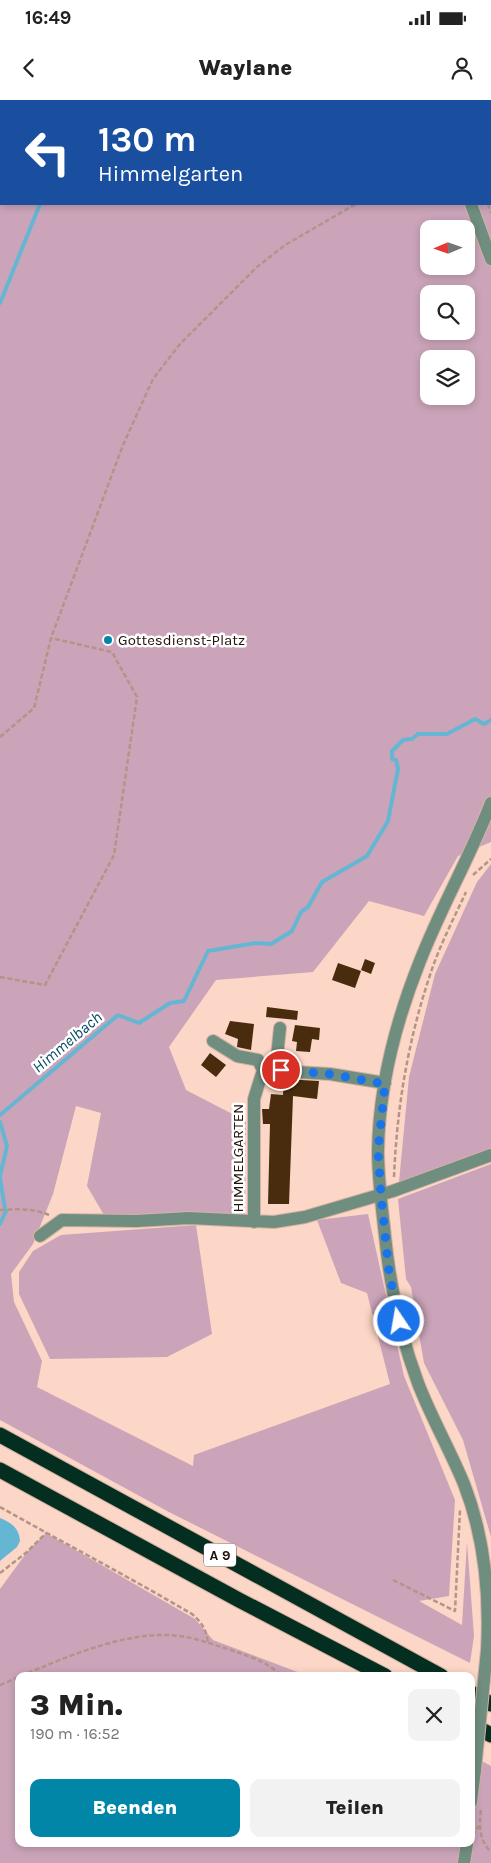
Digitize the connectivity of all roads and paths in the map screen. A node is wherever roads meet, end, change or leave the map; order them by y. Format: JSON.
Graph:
{"nodes":[{"id":1,"x":354,"y":205,"type":"edge"},
{"id":2,"x":471,"y":205,"type":"edge"},
{"id":3,"x":491,"y":259,"type":"edge"},
{"id":4,"x":51,"y":638,"type":"junction"},
{"id":5,"x":0,"y":737,"type":"edge"},
{"id":6,"x":491,"y":803,"type":"edge"},
{"id":7,"x":491,"y":859,"type":"edge"},
{"id":8,"x":470,"y":883,"type":"dead end"},
{"id":9,"x":466,"y":892,"type":"dead end"},
{"id":10,"x":0,"y":978,"type":"edge"},
{"id":11,"x":280,"y":1028,"type":"dead end"},
{"id":12,"x":213,"y":1041,"type":"dead end"},
{"id":13,"x":262,"y":1070,"type":"junction"},
{"id":14,"x":281,"y":1070,"type":"junction"},
{"id":15,"x":385,"y":1084,"type":"junction"},
{"id":16,"x":491,"y":1155,"type":"edge"},
{"id":17,"x":387,"y":1193,"type":"junction"},
{"id":18,"x":0,"y":1210,"type":"edge"},
{"id":19,"x":62,"y":1220,"type":"junction"},
{"id":20,"x":254,"y":1222,"type":"junction"},
{"id":21,"x":40,"y":1236,"type":"dead end"},
{"id":22,"x":0,"y":1435,"type":"edge"},
{"id":23,"x":0,"y":1470,"type":"edge"},
{"id":24,"x":464,"y":1486,"type":"junction"},
{"id":25,"x":0,"y":1507,"type":"edge"},
{"id":26,"x":46,"y":1533,"type":"junction"},
{"id":27,"x":0,"y":1573,"type":"edge"},
{"id":28,"x":393,"y":1580,"type":"dead end"},
{"id":29,"x":208,"y":1642,"type":"junction"},
{"id":30,"x":32,"y":1672,"type":"edge"},
{"id":31,"x":277,"y":1672,"type":"edge"},
{"id":32,"x":377,"y":1672,"type":"edge"},
{"id":33,"x":434,"y":1672,"type":"edge"},
{"id":34,"x":15,"y":1679,"type":"edge"},
{"id":35,"x":0,"y":1686,"type":"edge"},
{"id":36,"x":475,"y":1695,"type":"edge"},
{"id":37,"x":491,"y":1704,"type":"edge"},
{"id":38,"x":475,"y":1726,"type":"edge"},
{"id":39,"x":491,"y":1735,"type":"edge"},
{"id":40,"x":475,"y":1770,"type":"edge"},
{"id":41,"x":475,"y":1831,"type":"edge"},
{"id":42,"x":467,"y":1847,"type":"edge"},
{"id":43,"x":491,"y":1852,"type":"edge"},
{"id":44,"x":464,"y":1863,"type":"edge"}],
"edges":[{"from":1,"to":4,"type":"path"},
{"from":2,"to":3,"type":"street"},
{"from":4,"to":5,"type":"path"},
{"from":4,"to":10,"type":"path"},
{"from":6,"to":15,"type":"street"},
{"from":7,"to":8,"type":"path"},
{"from":9,"to":17,"type":"path"},
{"from":11,"to":14,"type":"street"},
{"from":12,"to":13,"type":"street"},
{"from":13,"to":14,"type":"street"},
{"from":13,"to":20,"type":"street","name":"HIMMELGARTEN"},
{"from":14,"to":15,"type":"street"},
{"from":15,"to":17,"type":"street"},
{"from":16,"to":17,"type":"street"},
{"from":17,"to":20,"type":"street"},
{"from":17,"to":24,"type":"street"},
{"from":18,"to":19,"type":"path"},
{"from":19,"to":20,"type":"street"},
{"from":19,"to":21,"type":"street"},
{"from":22,"to":33,"type":"highway","number":"A 9"},
{"from":23,"to":32,"type":"highway","number":"A 9"},
{"from":24,"to":28,"type":"path"},
{"from":24,"to":40,"type":"street","bridge":true},
{"from":25,"to":26,"type":"path"},
{"from":26,"to":27,"type":"path"},
{"from":26,"to":29,"type":"path"},
{"from":29,"to":30,"type":"path"},
{"from":29,"to":31,"type":"path"},
{"from":34,"to":35,"type":"path"},
{"from":36,"to":37,"type":"highway"},
{"from":38,"to":39,"type":"highway"},
{"from":41,"to":43,"type":"path"},
{"from":42,"to":44,"type":"street"}]}
